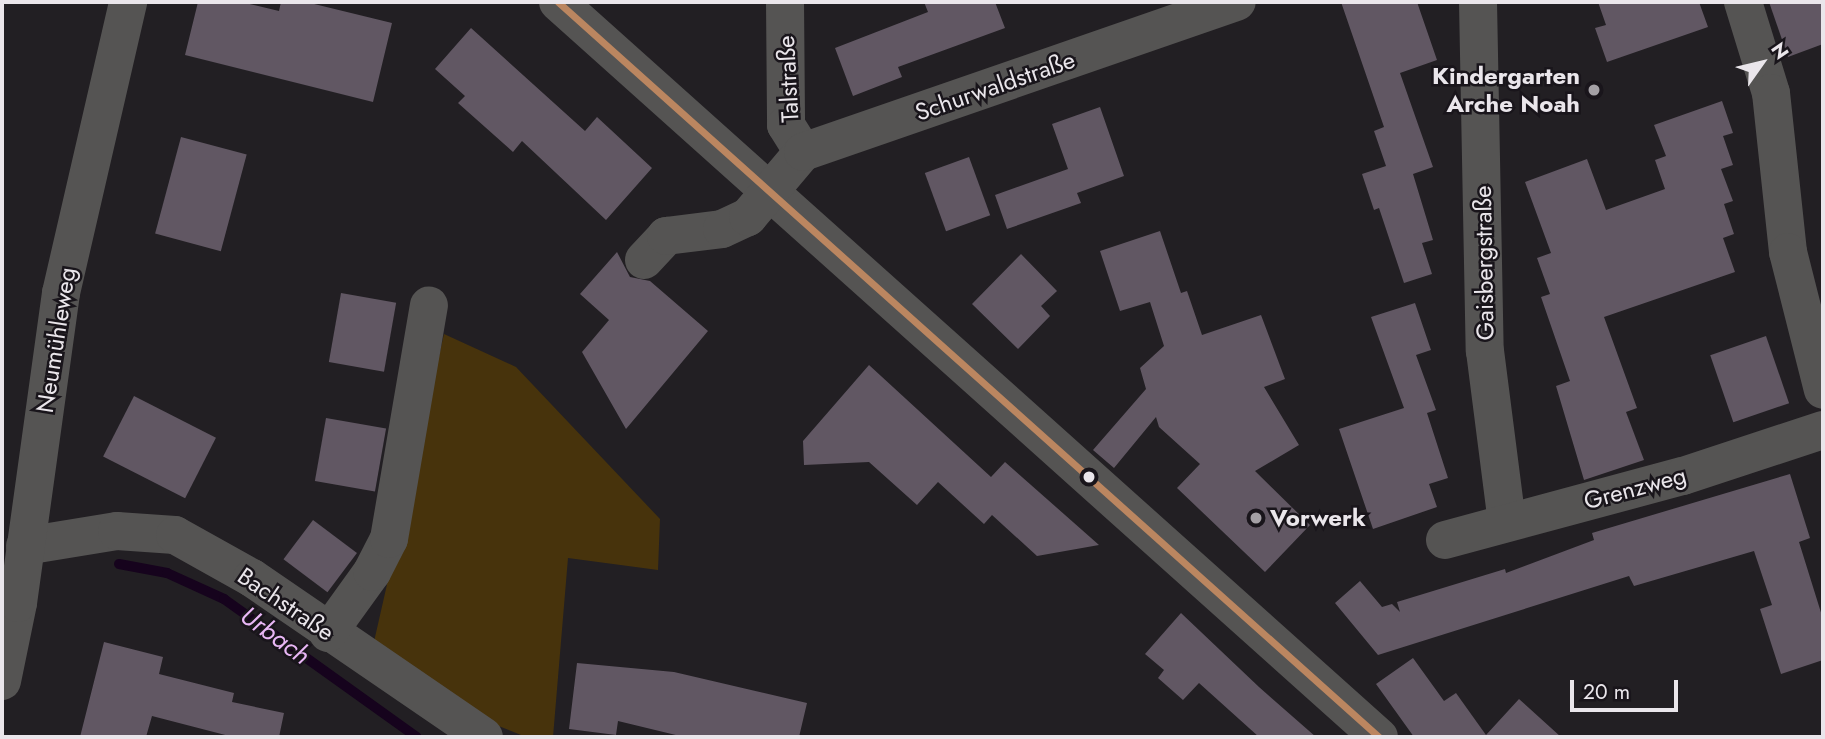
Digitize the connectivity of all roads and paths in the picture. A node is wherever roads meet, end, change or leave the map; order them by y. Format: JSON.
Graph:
{"nodes":[{"id":1,"x":128,"y":2,"type":"edge"},
{"id":2,"x":558,"y":2,"type":"edge"},
{"id":3,"x":785,"y":2,"type":"edge"},
{"id":4,"x":1478,"y":2,"type":"edge"},
{"id":5,"x":1743,"y":2,"type":"edge"},
{"id":6,"x":1222,"y":7,"type":"edge"},
{"id":7,"x":803,"y":152,"type":"junction"},
{"id":8,"x":767,"y":192,"type":"junction"},
{"id":9,"x":644,"y":260,"type":"dead end"},
{"id":10,"x":429,"y":306,"type":"dead end"},
{"id":11,"x":1823,"y":390,"type":"edge"},
{"id":12,"x":1823,"y":430,"type":"edge"},
{"id":13,"x":1507,"y":522,"type":"junction"},
{"id":14,"x":1445,"y":540,"type":"dead end"},
{"id":15,"x":25,"y":545,"type":"junction"},
{"id":16,"x":328,"y":633,"type":"junction"},
{"id":17,"x":2,"y":681,"type":"edge"},
{"id":18,"x":484,"y":737,"type":"edge"},
{"id":19,"x":1380,"y":737,"type":"edge"}],
"edges":[{"from":1,"to":15,"type":"street","name":"Neumühleweg"},
{"from":2,"to":8,"type":"street"},
{"from":3,"to":7,"type":"street","name":"Talstraße"},
{"from":4,"to":13,"type":"street","name":"Gaisbergstraße"},
{"from":5,"to":11,"type":"street"},
{"from":6,"to":7,"type":"street","name":"Schurwaldstraße"},
{"from":7,"to":8,"type":"street","name":"Schurwaldstraße"},
{"from":8,"to":9,"type":"street","name":"Schurwaldstraße"},
{"from":8,"to":19,"type":"street"},
{"from":10,"to":16,"type":"street"},
{"from":12,"to":13,"type":"street","name":"Grenzweg"},
{"from":13,"to":14,"type":"street","name":"Grenzweg"},
{"from":15,"to":16,"type":"street","name":"Bachstraße"},
{"from":15,"to":17,"type":"street","name":"Neumühleweg"},
{"from":16,"to":18,"type":"street","name":"Bachstraße"}]}
